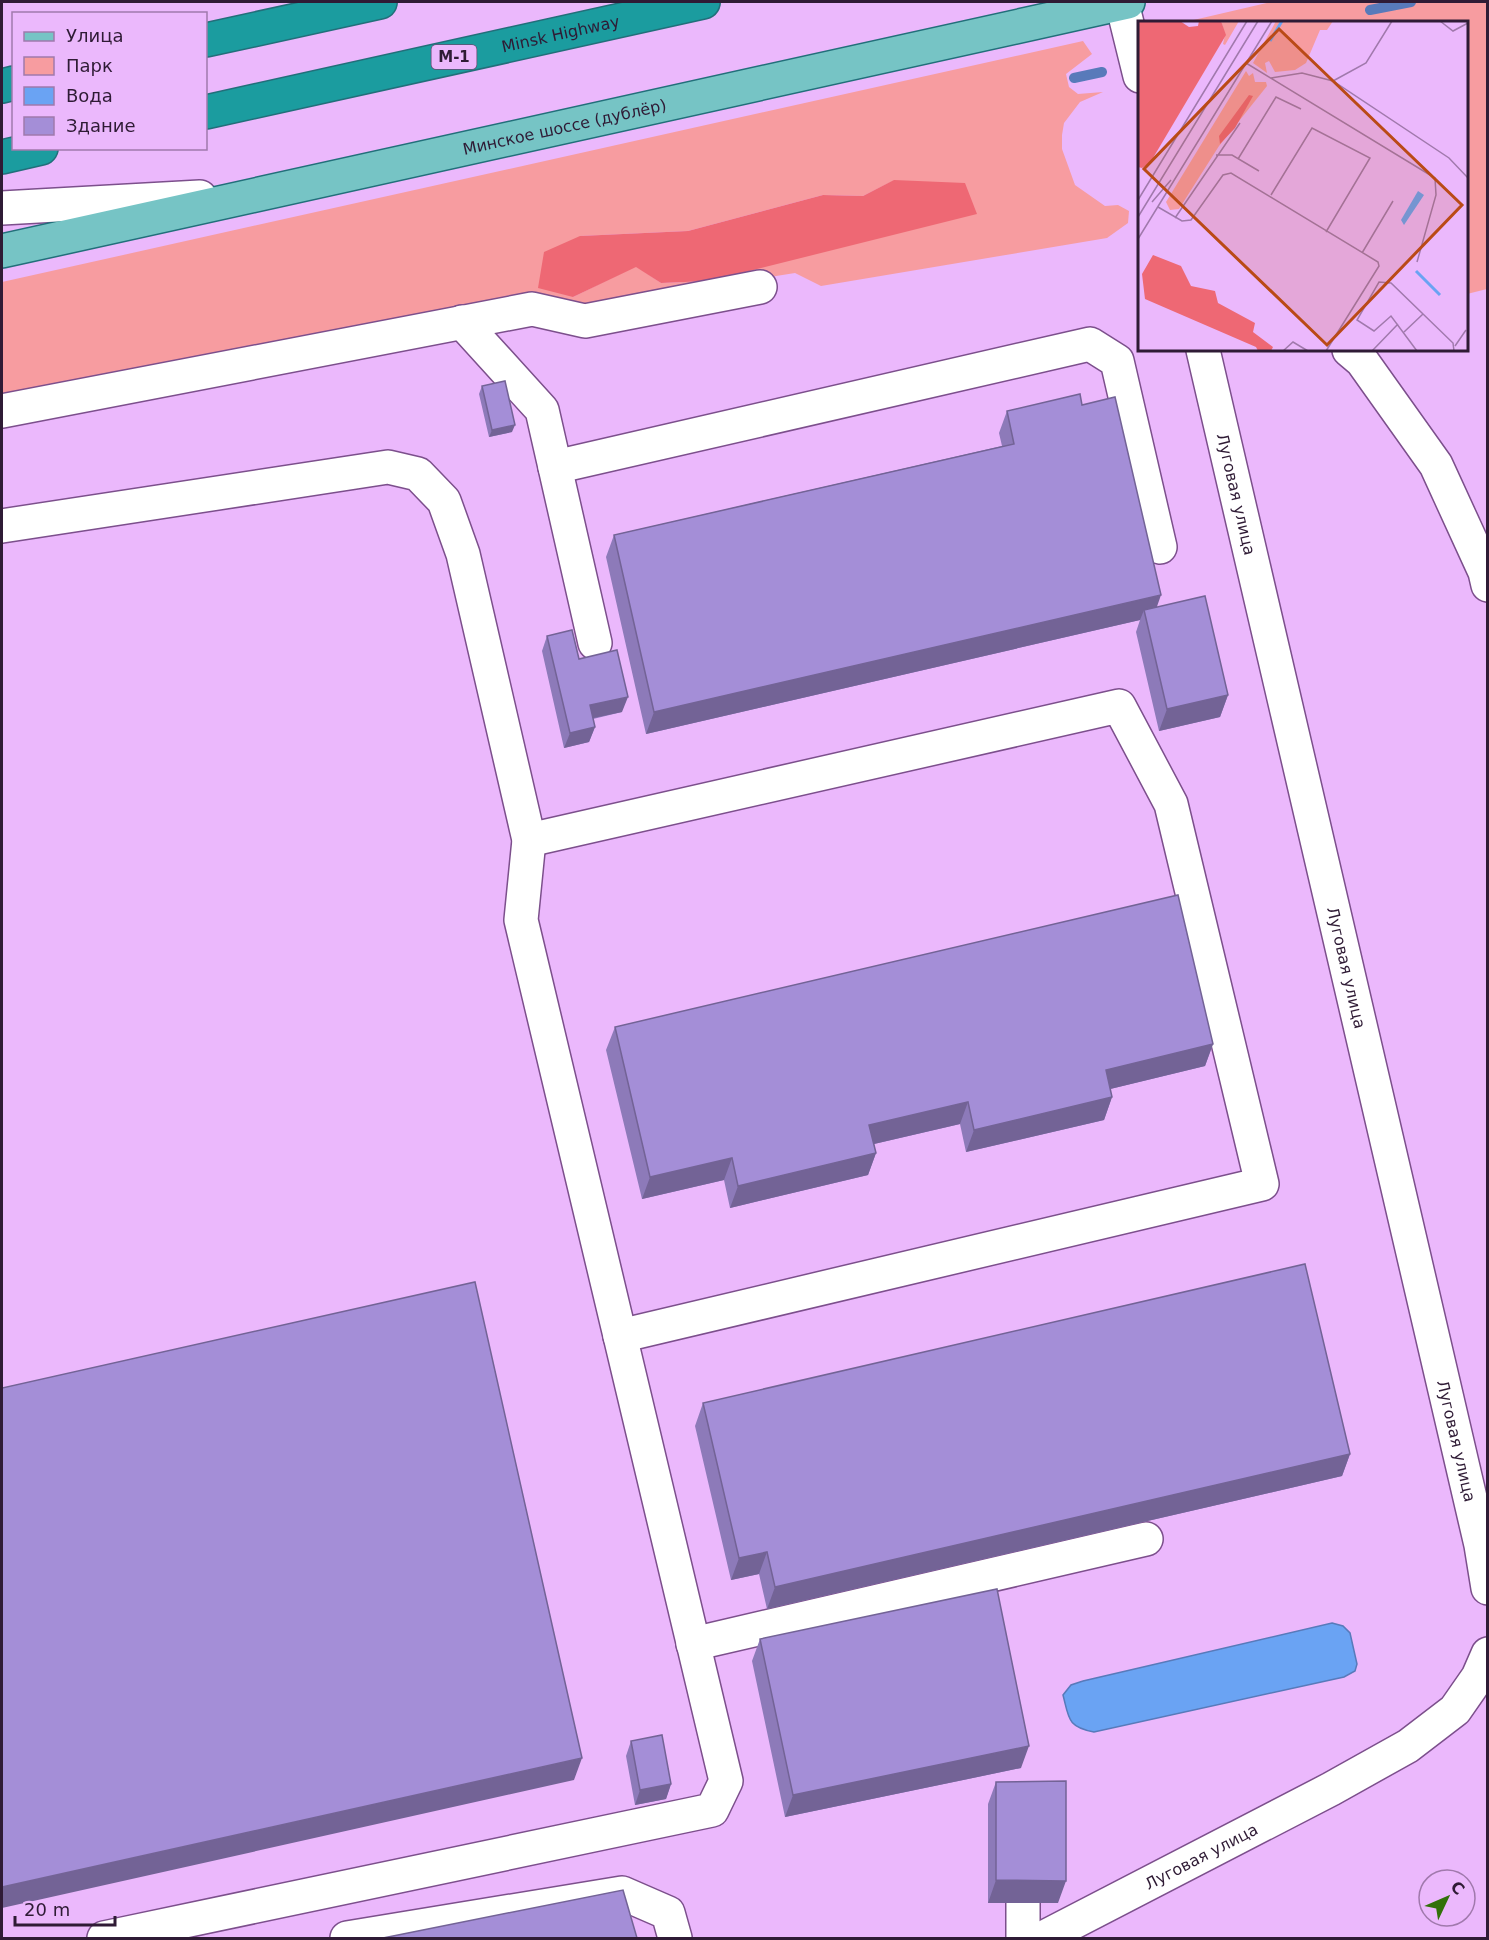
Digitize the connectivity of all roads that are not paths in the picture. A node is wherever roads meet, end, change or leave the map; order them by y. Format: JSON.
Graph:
{"nodes":[{"id":1,"x":381,"y":2,"type":"edge"},
{"id":2,"x":703,"y":2,"type":"edge"},
{"id":3,"x":1125,"y":2,"type":"edge"},
{"id":4,"x":207,"y":40,"type":"edge"},
{"id":5,"x":1138,"y":66,"type":"edge"},
{"id":6,"x":207,"y":112,"type":"edge"},
{"id":7,"x":32,"y":150,"type":"edge"},
{"id":8,"x":2,"y":157,"type":"edge"},
{"id":9,"x":255,"y":194,"type":"junction"},
{"id":10,"x":2,"y":208,"type":"edge"},
{"id":11,"x":2,"y":251,"type":"edge"},
{"id":12,"x":760,"y":286,"type":"dead end"},
{"id":13,"x":462,"y":322,"type":"junction"},
{"id":14,"x":1203,"y":351,"type":"edge"},
{"id":15,"x":1350,"y":351,"type":"edge"},
{"id":16,"x":2,"y":411,"type":"edge"},
{"id":17,"x":555,"y":467,"type":"junction"},
{"id":18,"x":2,"y":526,"type":"edge"},
{"id":19,"x":1160,"y":548,"type":"dead end"},
{"id":20,"x":1487,"y":577,"type":"edge"},
{"id":21,"x":595,"y":643,"type":"dead end"},
{"id":22,"x":529,"y":840,"type":"junction"},
{"id":23,"x":620,"y":1336,"type":"junction"},
{"id":24,"x":1146,"y":1539,"type":"dead end"},
{"id":25,"x":1488,"y":1588,"type":"edge"},
{"id":26,"x":693,"y":1644,"type":"junction"},
{"id":27,"x":1488,"y":1654,"type":"edge"},
{"id":28,"x":1023,"y":1903,"type":"edge"},
{"id":29,"x":104,"y":1938,"type":"edge"},
{"id":30,"x":347,"y":1938,"type":"edge"},
{"id":31,"x":675,"y":1938,"type":"edge"},
{"id":32,"x":1023,"y":1938,"type":"edge"},
{"id":33,"x":1043,"y":1938,"type":"edge"}],
"edges":[{"from":1,"to":4,"type":"highway"},
{"from":2,"to":6,"type":"highway","name":"Minsk Highway","number":"М-1"},
{"from":3,"to":5,"type":"street"},
{"from":3,"to":9,"type":"main road","name":"Минское шоссе (дублёр)"},
{"from":7,"to":8,"type":"highway"},
{"from":9,"to":10,"type":"street"},
{"from":9,"to":11,"type":"main road","name":"Минское шоссе (дублёр)"},
{"from":12,"to":13,"type":"street"},
{"from":13,"to":16,"type":"street"},
{"from":13,"to":17,"type":"street"},
{"from":14,"to":25,"type":"street","name":"Луговая улица"},
{"from":15,"to":20,"type":"street"},
{"from":17,"to":19,"type":"street"},
{"from":17,"to":21,"type":"street"},
{"from":18,"to":22,"type":"street"},
{"from":22,"to":23,"type":"street"},
{"from":22,"to":23,"type":"street"},
{"from":23,"to":26,"type":"street"},
{"from":24,"to":26,"type":"street"},
{"from":26,"to":29,"type":"street"},
{"from":27,"to":33,"type":"street","name":"Луговая улица"},
{"from":28,"to":32,"type":"street"},
{"from":30,"to":31,"type":"street"}]}
